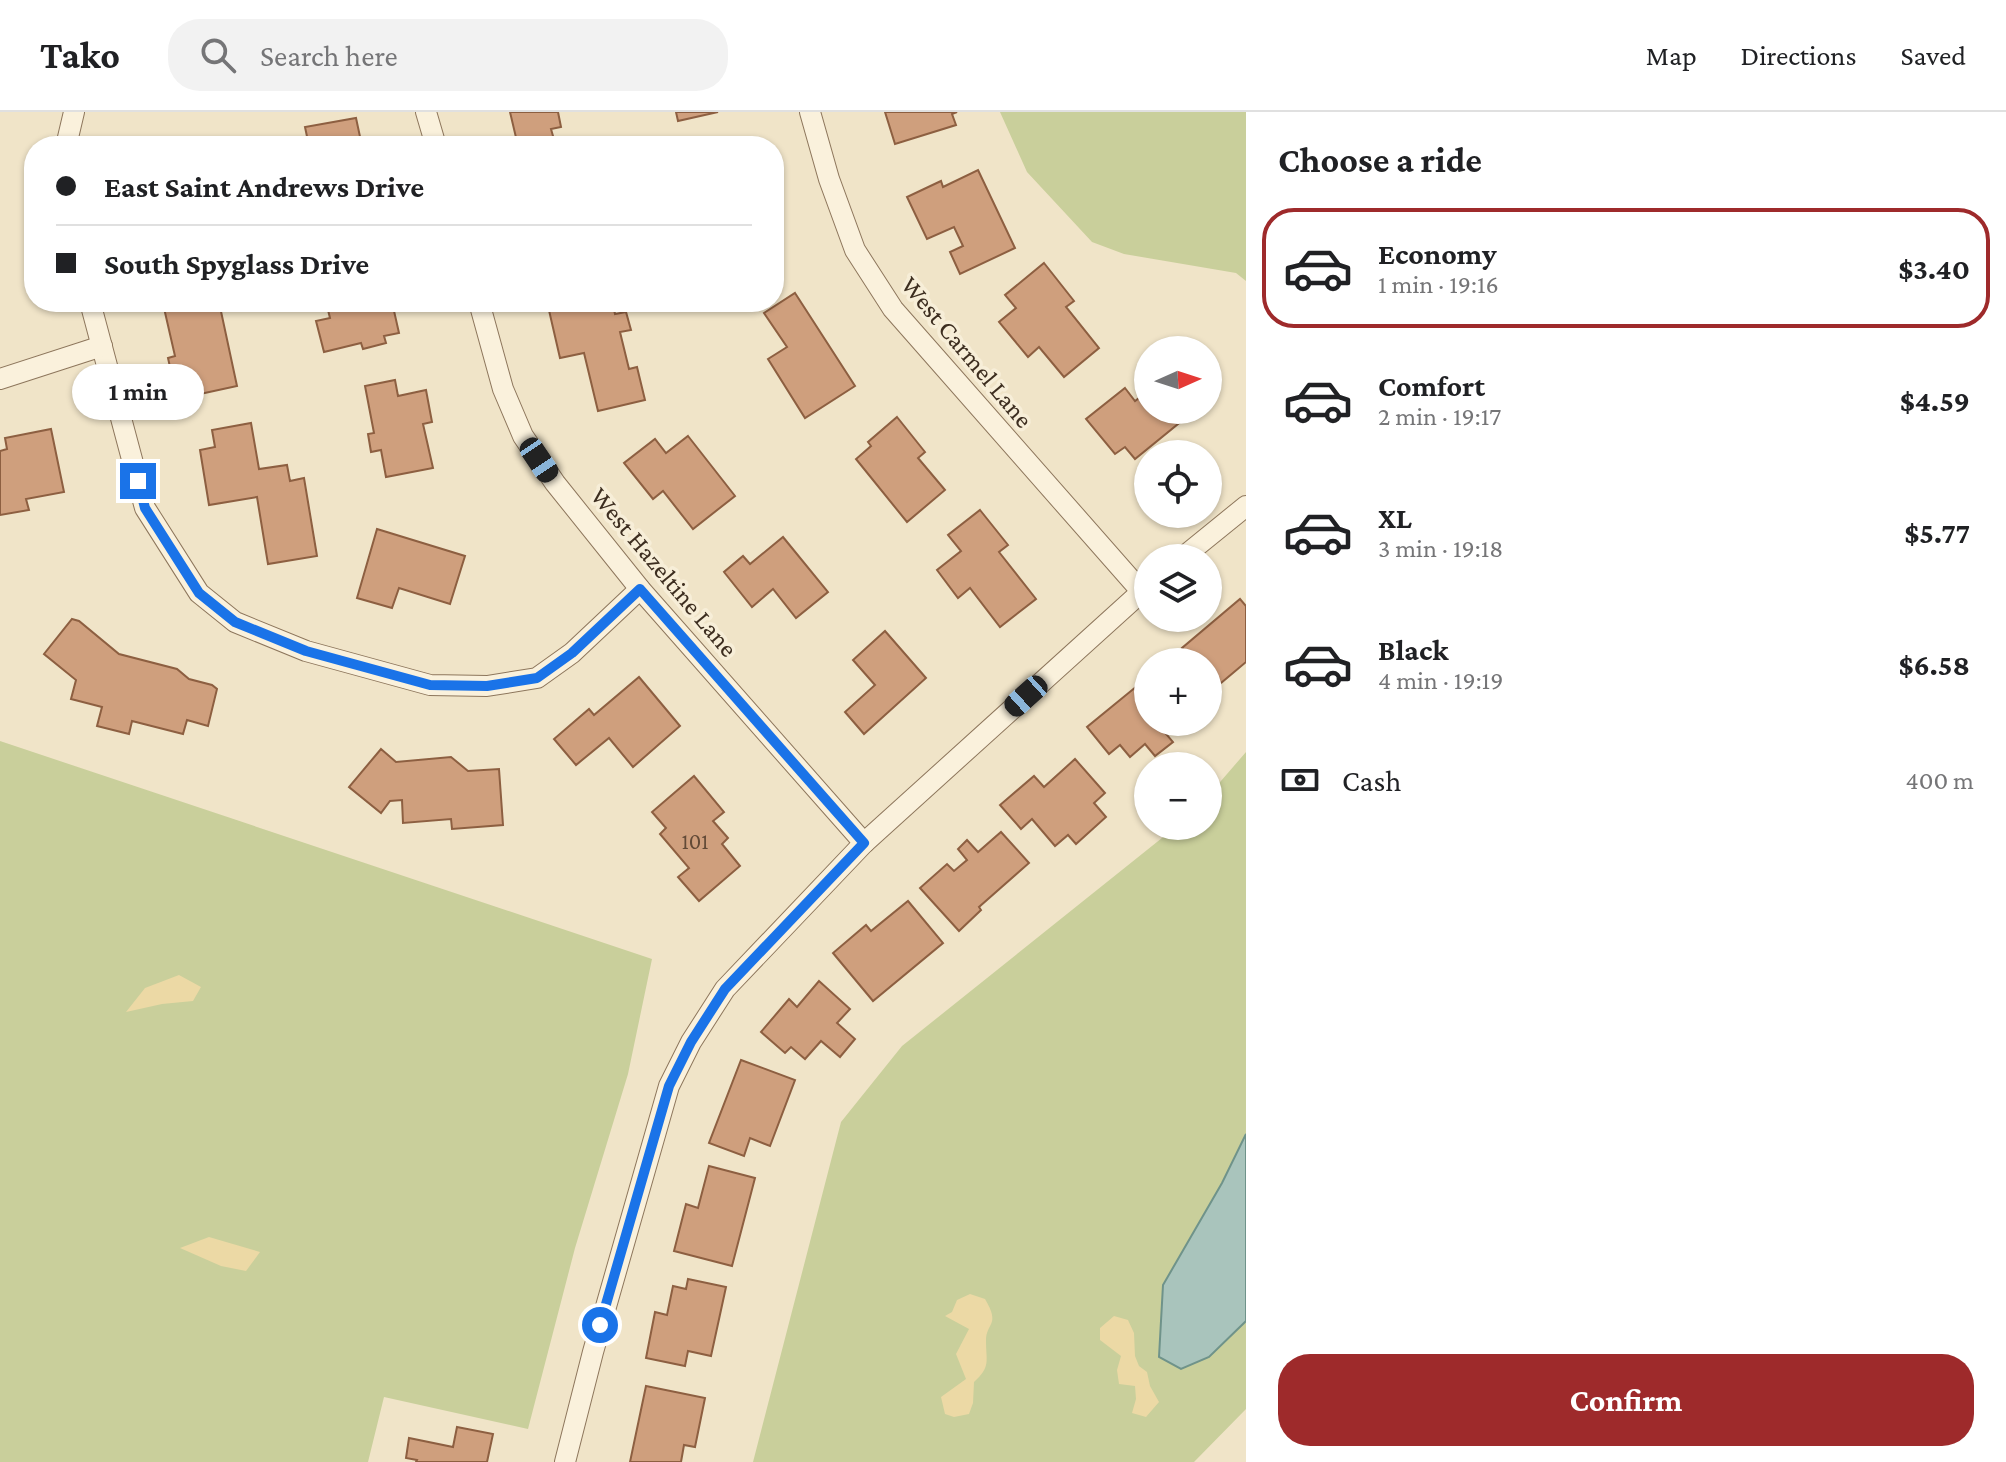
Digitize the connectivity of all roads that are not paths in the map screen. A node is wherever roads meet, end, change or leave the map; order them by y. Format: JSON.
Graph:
{"nodes":[{"id":1,"x":74,"y":112,"type":"edge"},
{"id":2,"x":426,"y":112,"type":"edge"},
{"id":3,"x":810,"y":112,"type":"edge"},
{"id":4,"x":68,"y":136,"type":"edge"},
{"id":5,"x":433,"y":136,"type":"edge"},
{"id":6,"x":93,"y":312,"type":"edge"},
{"id":7,"x":482,"y":312,"type":"edge"},
{"id":8,"x":102,"y":346,"type":"junction"},
{"id":9,"x":0,"y":379,"type":"edge"},
{"id":10,"x":1246,"y":506,"type":"edge"},
{"id":11,"x":1199,"y":544,"type":"edge"},
{"id":12,"x":1134,"y":577,"type":"edge"},
{"id":13,"x":640,"y":589,"type":"junction"},
{"id":14,"x":1134,"y":597,"type":"edge"},
{"id":15,"x":864,"y":843,"type":"junction"},
{"id":16,"x":565,"y":1462,"type":"edge"}],
"edges":[{"from":1,"to":4,"type":"street"},
{"from":2,"to":5,"type":"street"},
{"from":3,"to":12,"type":"street","name":"West Carmel Lane"},
{"from":6,"to":8,"type":"street"},
{"from":7,"to":13,"type":"street","name":"West Hazeltine Lane"},
{"from":8,"to":9,"type":"street"},
{"from":8,"to":13,"type":"street"},
{"from":10,"to":11,"type":"street"},
{"from":13,"to":15,"type":"street","name":"West Hazeltine Lane"},
{"from":14,"to":15,"type":"street"},
{"from":15,"to":16,"type":"street"}]}
